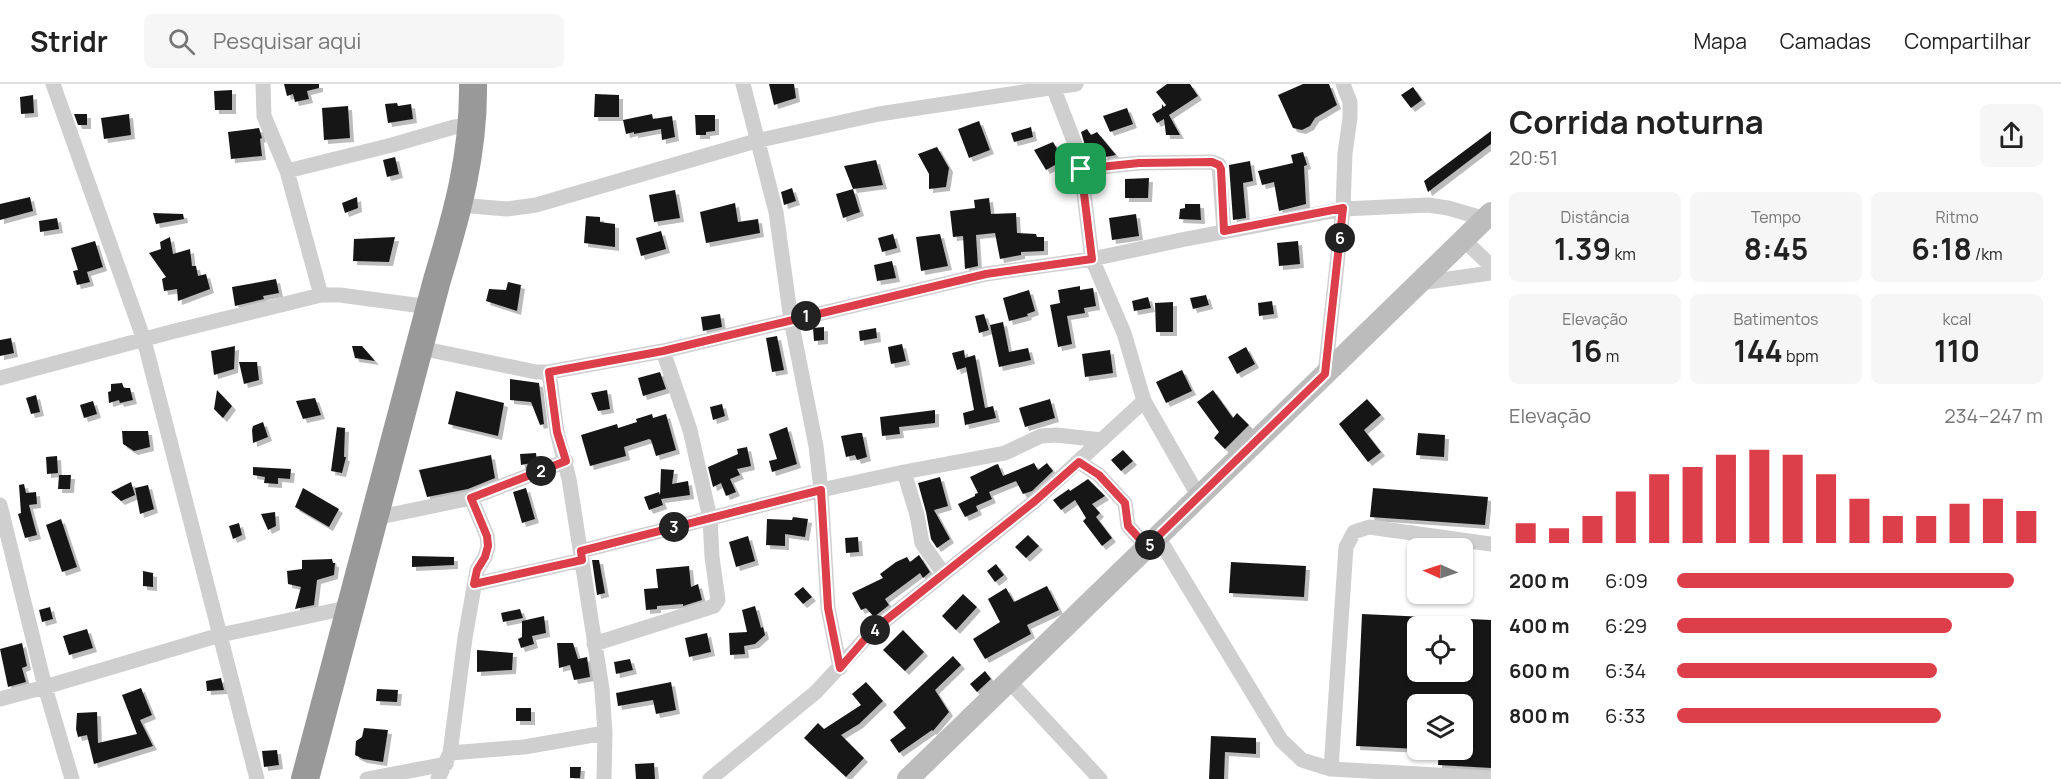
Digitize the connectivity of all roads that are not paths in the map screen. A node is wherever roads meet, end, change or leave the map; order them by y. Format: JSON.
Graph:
{"nodes":[{"id":1,"x":54,"y":84,"type":"edge"},
{"id":2,"x":263,"y":84,"type":"edge"},
{"id":3,"x":472,"y":84,"type":"edge"},
{"id":4,"x":742,"y":84,"type":"edge"},
{"id":5,"x":1076,"y":84,"type":"edge"},
{"id":6,"x":1343,"y":84,"type":"edge"},
{"id":7,"x":1052,"y":86,"type":"edge"},
{"id":8,"x":471,"y":125,"type":"junction"},
{"id":9,"x":756,"y":141,"type":"junction"},
{"id":10,"x":1081,"y":169,"type":"junction"},
{"id":11,"x":287,"y":171,"type":"junction"},
{"id":12,"x":459,"y":206,"type":"junction"},
{"id":13,"x":1343,"y":208,"type":"junction"},
{"id":14,"x":1488,"y":216,"type":"edge"},
{"id":15,"x":1224,"y":231,"type":"junction"},
{"id":16,"x":1464,"y":240,"type":"junction"},
{"id":17,"x":1092,"y":259,"type":"junction"},
{"id":18,"x":1491,"y":266,"type":"edge"},
{"id":19,"x":1491,"y":273,"type":"edge"},
{"id":20,"x":1420,"y":283,"type":"junction"},
{"id":21,"x":321,"y":295,"type":"junction"},
{"id":22,"x":430,"y":307,"type":"junction"},
{"id":23,"x":790,"y":320,"type":"junction"},
{"id":24,"x":144,"y":340,"type":"junction"},
{"id":25,"x":420,"y":348,"type":"junction"},
{"id":26,"x":663,"y":351,"type":"junction"},
{"id":27,"x":549,"y":372,"type":"junction"},
{"id":28,"x":1325,"y":374,"type":"junction"},
{"id":29,"x":0,"y":378,"type":"edge"},
{"id":30,"x":1144,"y":401,"type":"junction"},
{"id":31,"x":1102,"y":440,"type":"junction"},
{"id":32,"x":566,"y":461,"type":"junction"},
{"id":33,"x":1079,"y":462,"type":"junction"},
{"id":34,"x":904,"y":472,"type":"junction"},
{"id":35,"x":821,"y":490,"type":"junction"},
{"id":36,"x":1199,"y":497,"type":"junction"},
{"id":37,"x":471,"y":498,"type":"junction"},
{"id":38,"x":0,"y":505,"type":"edge"},
{"id":39,"x":375,"y":518,"type":"junction"},
{"id":40,"x":710,"y":518,"type":"junction"},
{"id":41,"x":1152,"y":542,"type":"junction"},
{"id":42,"x":1491,"y":544,"type":"edge"},
{"id":43,"x":581,"y":555,"type":"junction"},
{"id":44,"x":15,"y":567,"type":"junction"},
{"id":45,"x":0,"y":571,"type":"edge"},
{"id":46,"x":943,"y":573,"type":"junction"},
{"id":47,"x":474,"y":584,"type":"junction"},
{"id":48,"x":351,"y":607,"type":"junction"},
{"id":49,"x":220,"y":635,"type":"junction"},
{"id":50,"x":594,"y":644,"type":"junction"},
{"id":51,"x":840,"y":668,"type":"junction"},
{"id":52,"x":1009,"y":681,"type":"junction"},
{"id":53,"x":45,"y":687,"type":"junction"},
{"id":54,"x":0,"y":699,"type":"edge"},
{"id":55,"x":605,"y":733,"type":"junction"},
{"id":56,"x":448,"y":759,"type":"junction"},
{"id":57,"x":1331,"y":769,"type":"junction"},
{"id":58,"x":1491,"y":778,"type":"edge"},
{"id":59,"x":72,"y":779,"type":"edge"},
{"id":60,"x":257,"y":779,"type":"edge"},
{"id":61,"x":305,"y":779,"type":"edge"},
{"id":62,"x":367,"y":779,"type":"edge"},
{"id":63,"x":438,"y":779,"type":"edge"},
{"id":64,"x":604,"y":779,"type":"edge"},
{"id":65,"x":710,"y":779,"type":"edge"},
{"id":66,"x":909,"y":779,"type":"edge"},
{"id":67,"x":1100,"y":779,"type":"edge"}],
"edges":[{"from":1,"to":24,"type":"street"},
{"from":2,"to":11,"type":"street"},
{"from":3,"to":8,"type":"highway"},
{"from":4,"to":9,"type":"street"},
{"from":5,"to":7,"type":"street"},
{"from":6,"to":13,"type":"street"},
{"from":7,"to":9,"type":"street"},
{"from":7,"to":10,"type":"street"},
{"from":8,"to":11,"type":"street"},
{"from":8,"to":12,"type":"highway"},
{"from":9,"to":12,"type":"street"},
{"from":9,"to":23,"type":"street"},
{"from":10,"to":15,"type":"street"},
{"from":10,"to":17,"type":"street"},
{"from":11,"to":21,"type":"street"},
{"from":12,"to":22,"type":"highway"},
{"from":13,"to":14,"type":"street"},
{"from":13,"to":15,"type":"street"},
{"from":13,"to":28,"type":"street"},
{"from":14,"to":16,"type":"main road"},
{"from":15,"to":17,"type":"street"},
{"from":16,"to":18,"type":"street"},
{"from":16,"to":20,"type":"main road"},
{"from":17,"to":23,"type":"street"},
{"from":17,"to":30,"type":"street"},
{"from":19,"to":20,"type":"street"},
{"from":20,"to":28,"type":"main road"},
{"from":21,"to":22,"type":"street"},
{"from":21,"to":24,"type":"street"},
{"from":22,"to":25,"type":"highway"},
{"from":23,"to":26,"type":"street"},
{"from":23,"to":35,"type":"street"},
{"from":24,"to":29,"type":"street"},
{"from":24,"to":49,"type":"street"},
{"from":25,"to":27,"type":"street"},
{"from":25,"to":39,"type":"highway"},
{"from":26,"to":27,"type":"street"},
{"from":26,"to":40,"type":"street"},
{"from":27,"to":32,"type":"street"},
{"from":28,"to":36,"type":"main road"},
{"from":30,"to":31,"type":"street"},
{"from":30,"to":36,"type":"street"},
{"from":31,"to":33,"type":"street"},
{"from":31,"to":34,"type":"street"},
{"from":32,"to":37,"type":"street"},
{"from":32,"to":43,"type":"street"},
{"from":33,"to":41,"type":"street"},
{"from":33,"to":46,"type":"street"},
{"from":34,"to":35,"type":"street"},
{"from":34,"to":46,"type":"street"},
{"from":35,"to":40,"type":"street"},
{"from":35,"to":51,"type":"street"},
{"from":36,"to":41,"type":"main road"},
{"from":37,"to":39,"type":"street"},
{"from":37,"to":47,"type":"street"},
{"from":38,"to":44,"type":"street"},
{"from":39,"to":48,"type":"highway"},
{"from":40,"to":43,"type":"street"},
{"from":40,"to":50,"type":"street"},
{"from":41,"to":52,"type":"main road"},
{"from":41,"to":57,"type":"street"},
{"from":42,"to":57,"type":"street"},
{"from":43,"to":47,"type":"street"},
{"from":43,"to":50,"type":"street"},
{"from":44,"to":45,"type":"street"},
{"from":44,"to":53,"type":"street"},
{"from":46,"to":51,"type":"street"},
{"from":47,"to":56,"type":"street"},
{"from":48,"to":49,"type":"street"},
{"from":48,"to":61,"type":"highway"},
{"from":49,"to":53,"type":"street"},
{"from":49,"to":60,"type":"street"},
{"from":50,"to":55,"type":"street"},
{"from":51,"to":65,"type":"street"},
{"from":52,"to":66,"type":"main road"},
{"from":52,"to":67,"type":"street"},
{"from":53,"to":54,"type":"street"},
{"from":53,"to":59,"type":"street"},
{"from":55,"to":56,"type":"street"},
{"from":55,"to":64,"type":"street"},
{"from":56,"to":62,"type":"street"},
{"from":56,"to":63,"type":"street"},
{"from":57,"to":58,"type":"street"}]}
